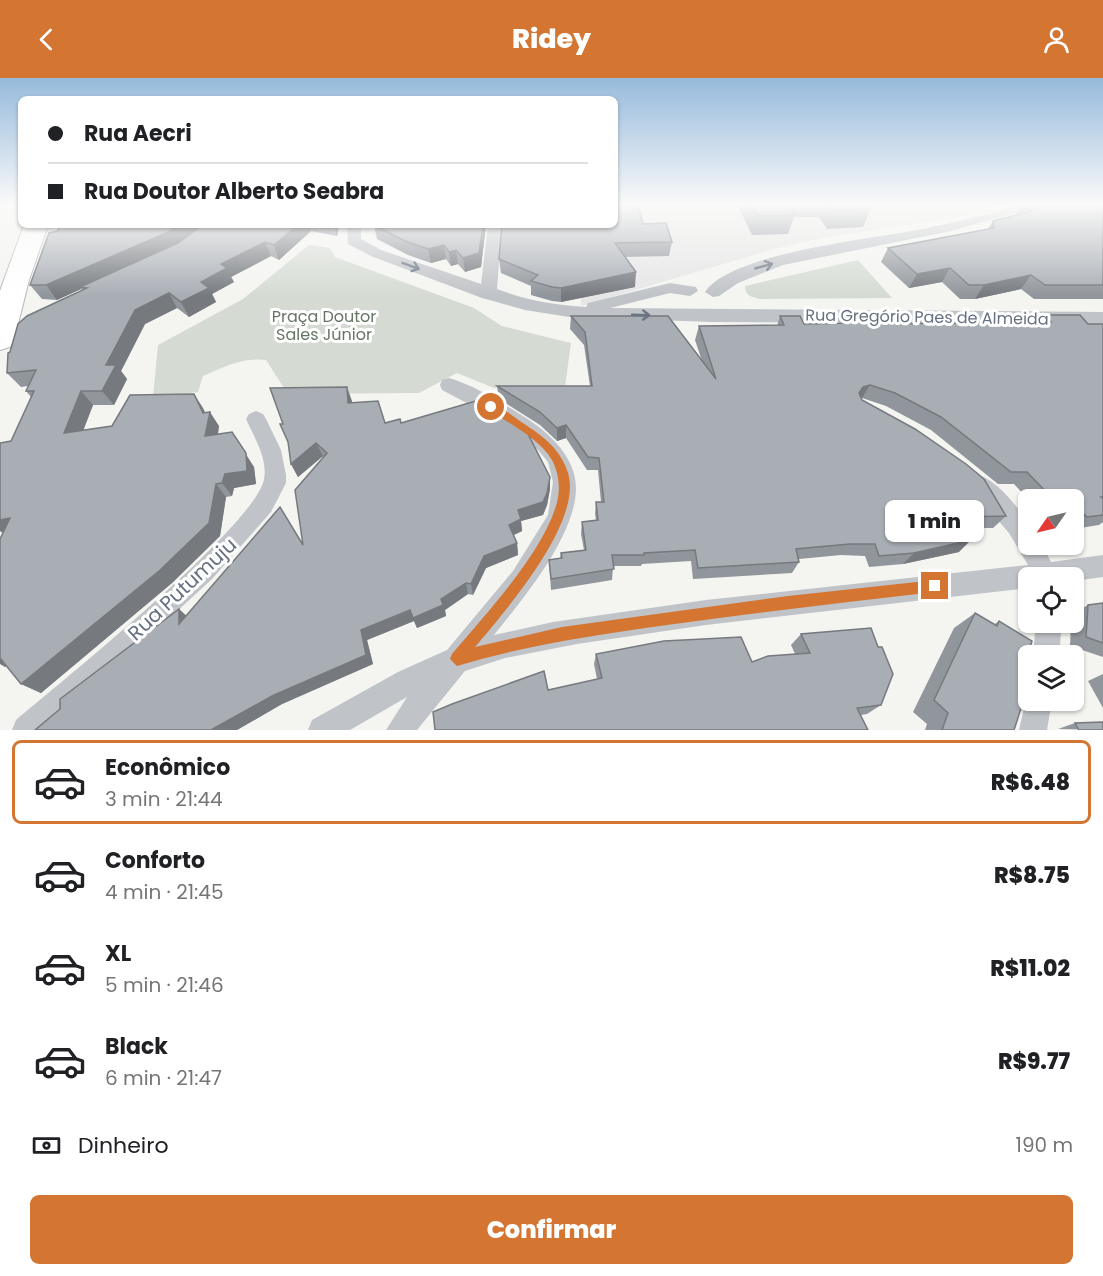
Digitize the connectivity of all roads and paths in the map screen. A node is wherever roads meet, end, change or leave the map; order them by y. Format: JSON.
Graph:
{"nodes":[{"id":1,"x":33,"y":234,"type":"edge"},
{"id":2,"x":353,"y":234,"type":"edge"},
{"id":3,"x":494,"y":234,"type":"edge"},
{"id":4,"x":917,"y":234,"type":"edge"},
{"id":5,"x":690,"y":291,"type":"junction"},
{"id":6,"x":488,"y":294,"type":"junction"},
{"id":7,"x":719,"y":297,"type":"junction"},
{"id":8,"x":583,"y":310,"type":"junction"},
{"id":9,"x":787,"y":314,"type":"junction"},
{"id":10,"x":707,"y":316,"type":"junction"},
{"id":11,"x":1103,"y":318,"type":"edge"},
{"id":12,"x":8,"y":334,"type":"edge"},
{"id":13,"x":449,"y":385,"type":"dead end"},
{"id":14,"x":256,"y":419,"type":"dead end"},
{"id":15,"x":961,"y":467,"type":"edge"},
{"id":16,"x":1103,"y":566,"type":"edge"},
{"id":17,"x":1040,"y":567,"type":"edge"},
{"id":18,"x":1084,"y":569,"type":"edge"},
{"id":19,"x":1018,"y":579,"type":"edge"},
{"id":20,"x":457,"y":659,"type":"junction"},
{"id":21,"x":1036,"y":711,"type":"edge"},
{"id":22,"x":26,"y":730,"type":"edge"},
{"id":23,"x":322,"y":730,"type":"edge"},
{"id":24,"x":400,"y":730,"type":"edge"},
{"id":25,"x":1033,"y":730,"type":"edge"}],
"edges":[{"from":1,"to":12,"type":"main road"},
{"from":2,"to":6,"type":"street","name":"Rua Gregório Paes de Almeida","one_way":true},
{"from":3,"to":6,"type":"street"},
{"from":7,"to":4,"type":"street","one_way":true},
{"from":5,"to":7,"type":"street","name":"Rua Gregório Paes de Almeida"},
{"from":5,"to":8,"type":"street","name":"Rua Gregório Paes de Almeida"},
{"from":5,"to":10,"type":"street"},
{"from":6,"to":8,"type":"street","name":"Rua Gregório Paes de Almeida"},
{"from":7,"to":9,"type":"street","name":"Rua Gregório Paes de Almeida"},
{"from":7,"to":10,"type":"street"},
{"from":8,"to":10,"type":"street","name":"Rua Gregório Paes de Almeida","one_way":true},
{"from":9,"to":10,"type":"street","name":"Rua Gregório Paes de Almeida"},
{"from":9,"to":11,"type":"street","name":"Rua Gregório Paes de Almeida"},
{"from":13,"to":20,"type":"street"},
{"from":14,"to":22,"type":"street","name":"Rua Putumuju"},
{"from":15,"to":17,"type":"street"},
{"from":16,"to":18,"type":"street"},
{"from":19,"to":20,"type":"street"},
{"from":20,"to":23,"type":"street"},
{"from":20,"to":24,"type":"street"},
{"from":21,"to":25,"type":"street"}]}
